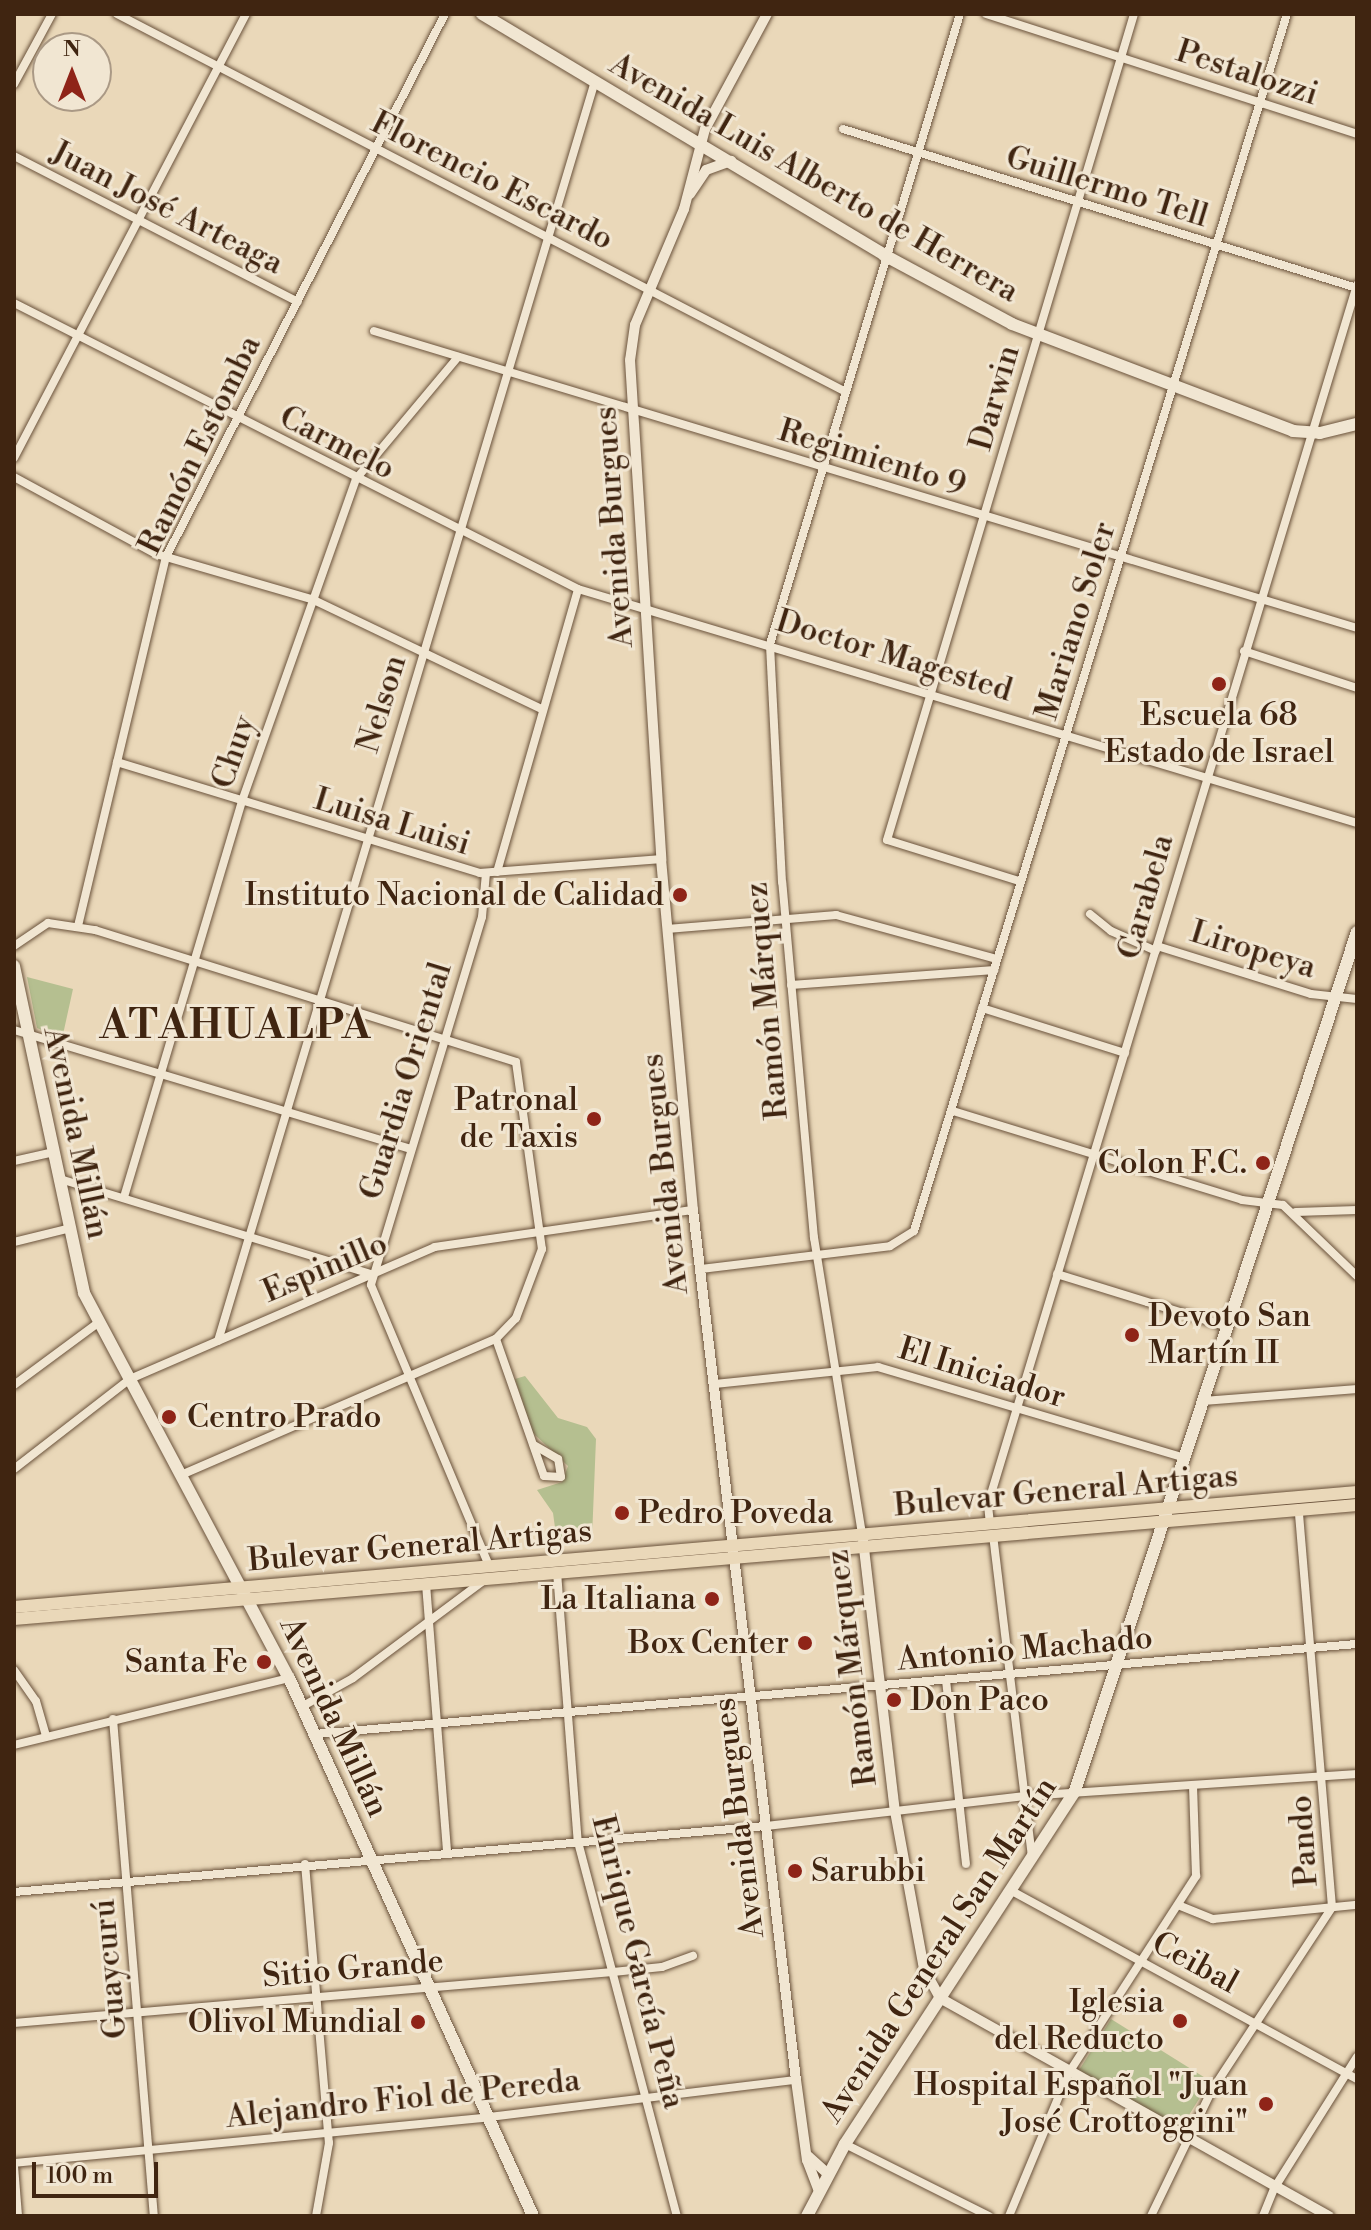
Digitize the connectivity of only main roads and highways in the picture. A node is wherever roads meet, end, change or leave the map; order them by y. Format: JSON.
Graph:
{"nodes":[{"id":1,"x":482,"y":14,"type":"edge"},
{"id":2,"x":1357,"y":424,"type":"edge"},
{"id":3,"x":1357,"y":932,"type":"edge"},
{"id":4,"x":14,"y":966,"type":"edge"},
{"id":5,"x":21,"y":1031,"type":"edge"},
{"id":6,"x":1357,"y":1492,"type":"edge"},
{"id":7,"x":1357,"y":1505,"type":"edge"},
{"id":8,"x":1167,"y":1515,"type":"junction"},
{"id":9,"x":734,"y":1551,"type":"junction"},
{"id":10,"x":488,"y":1572,"type":"junction"},
{"id":11,"x":242,"y":1587,"type":"junction"},
{"id":12,"x":249,"y":1600,"type":"junction"},
{"id":13,"x":14,"y":1607,"type":"edge"},
{"id":14,"x":14,"y":1619,"type":"edge"},
{"id":15,"x":533,"y":2216,"type":"edge"},
{"id":16,"x":807,"y":2216,"type":"edge"}],
"edges":[{"from":1,"to":2,"type":"main road","name":"Avenida Luis Alberto de Herrera"},
{"from":3,"to":8,"type":"main road","name":"Avenida General San Martín"},
{"from":4,"to":5,"type":"main road","name":"Avenida Millán"},
{"from":5,"to":11,"type":"main road","name":"Avenida Millán"},
{"from":6,"to":8,"type":"main road","name":"Bulevar General Artigas"},
{"from":7,"to":8,"type":"main road","name":"Bulevar General Artigas"},
{"from":8,"to":9,"type":"main road","name":"Bulevar General Artigas"},
{"from":8,"to":16,"type":"main road","name":"Avenida General San Martín"},
{"from":9,"to":10,"type":"main road","name":"Bulevar General Artigas"},
{"from":9,"to":10,"type":"main road","name":"Bulevar General Artigas"},
{"from":10,"to":11,"type":"main road","name":"Bulevar General Artigas"},
{"from":10,"to":12,"type":"main road","name":"Bulevar General Artigas"},
{"from":11,"to":12,"type":"main road","name":"Avenida Millán"},
{"from":11,"to":13,"type":"main road","name":"Bulevar General Artigas"},
{"from":12,"to":14,"type":"main road","name":"Bulevar General Artigas"},
{"from":12,"to":15,"type":"main road","name":"Avenida Millán"}]}
